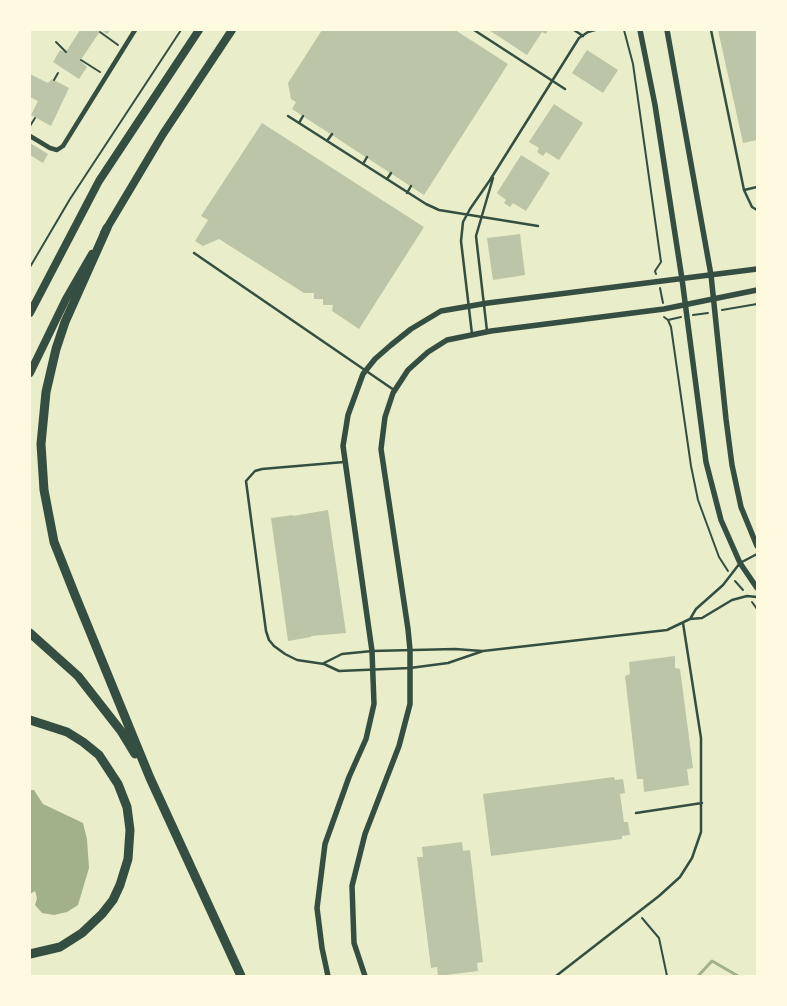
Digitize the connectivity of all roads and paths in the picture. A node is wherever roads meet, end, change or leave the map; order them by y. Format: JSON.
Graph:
{"nodes":[{"id":1,"x":135,"y":30,"type":"edge"},
{"id":2,"x":181,"y":30,"type":"edge"},
{"id":3,"x":199,"y":30,"type":"edge"},
{"id":4,"x":232,"y":30,"type":"edge"},
{"id":5,"x":474,"y":30,"type":"edge"},
{"id":6,"x":574,"y":30,"type":"edge"},
{"id":7,"x":595,"y":30,"type":"edge"},
{"id":8,"x":624,"y":30,"type":"edge"},
{"id":9,"x":640,"y":30,"type":"edge"},
{"id":10,"x":667,"y":30,"type":"edge"},
{"id":11,"x":711,"y":30,"type":"edge"},
{"id":12,"x":100,"y":32,"type":"dead end"},
{"id":13,"x":582,"y":36,"type":"junction"},
{"id":14,"x":56,"y":42,"type":"dead end"},
{"id":15,"x":124,"y":48,"type":"junction"},
{"id":16,"x":66,"y":52,"type":"dead end"},
{"id":17,"x":81,"y":60,"type":"dead end"},
{"id":18,"x":58,"y":73,"type":"dead end"},
{"id":19,"x":106,"y":76,"type":"junction"},
{"id":20,"x":54,"y":80,"type":"dead end"},
{"id":21,"x":553,"y":81,"type":"junction"},
{"id":22,"x":565,"y":89,"type":"dead end"},
{"id":23,"x":288,"y":116,"type":"dead end"},
{"id":24,"x":303,"y":116,"type":"dead end"},
{"id":25,"x":35,"y":118,"type":"dead end"},
{"id":26,"x":299,"y":122,"type":"junction"},
{"id":27,"x":30,"y":126,"type":"edge"},
{"id":28,"x":332,"y":134,"type":"dead end"},
{"id":29,"x":30,"y":136,"type":"edge"},
{"id":30,"x":327,"y":141,"type":"junction"},
{"id":31,"x":367,"y":157,"type":"dead end"},
{"id":32,"x":363,"y":164,"type":"junction"},
{"id":33,"x":495,"y":172,"type":"junction"},
{"id":34,"x":391,"y":173,"type":"dead end"},
{"id":35,"x":387,"y":179,"type":"junction"},
{"id":36,"x":411,"y":186,"type":"dead end"},
{"id":37,"x":757,"y":187,"type":"edge"},
{"id":38,"x":744,"y":190,"type":"junction"},
{"id":39,"x":407,"y":192,"type":"junction"},
{"id":40,"x":757,"y":210,"type":"edge"},
{"id":41,"x":467,"y":214,"type":"junction"},
{"id":42,"x":481,"y":216,"type":"junction"},
{"id":43,"x":538,"y":226,"type":"dead end"},
{"id":44,"x":107,"y":228,"type":"junction"},
{"id":45,"x":194,"y":253,"type":"dead end"},
{"id":46,"x":30,"y":268,"type":"edge"},
{"id":47,"x":757,"y":269,"type":"edge"},
{"id":48,"x":711,"y":275,"type":"junction"},
{"id":49,"x":682,"y":279,"type":"junction"},
{"id":50,"x":659,"y":282,"type":"junction"},
{"id":51,"x":757,"y":290,"type":"edge"},
{"id":52,"x":714,"y":299,"type":"junction"},
{"id":53,"x":484,"y":304,"type":"junction"},
{"id":54,"x":685,"y":304,"type":"junction"},
{"id":55,"x":469,"y":306,"type":"junction"},
{"id":56,"x":664,"y":308,"type":"junction"},
{"id":57,"x":30,"y":313,"type":"edge"},
{"id":58,"x":488,"y":332,"type":"junction"},
{"id":59,"x":472,"y":335,"type":"junction"},
{"id":60,"x":366,"y":371,"type":"junction"},
{"id":61,"x":30,"y":373,"type":"edge"},
{"id":62,"x":394,"y":390,"type":"junction"},
{"id":63,"x":345,"y":462,"type":"junction"},
{"id":64,"x":757,"y":546,"type":"edge"},
{"id":65,"x":757,"y":554,"type":"edge"},
{"id":66,"x":740,"y":563,"type":"junction"},
{"id":67,"x":757,"y":588,"type":"edge"},
{"id":68,"x":757,"y":597,"type":"edge"},
{"id":69,"x":690,"y":619,"type":"junction"},
{"id":70,"x":683,"y":623,"type":"junction"},
{"id":71,"x":30,"y":633,"type":"edge"},
{"id":72,"x":410,"y":650,"type":"junction"},
{"id":73,"x":372,"y":651,"type":"junction"},
{"id":74,"x":483,"y":651,"type":"junction"},
{"id":75,"x":324,"y":664,"type":"junction"},
{"id":76,"x":410,"y":668,"type":"junction"},
{"id":77,"x":374,"y":670,"type":"junction"},
{"id":78,"x":30,"y":720,"type":"edge"},
{"id":79,"x":150,"y":778,"type":"junction"},
{"id":80,"x":702,"y":803,"type":"junction"},
{"id":81,"x":636,"y":813,"type":"dead end"},
{"id":82,"x":637,"y":912,"type":"junction"},
{"id":83,"x":30,"y":954,"type":"edge"},
{"id":84,"x":241,"y":976,"type":"edge"},
{"id":85,"x":328,"y":976,"type":"edge"},
{"id":86,"x":365,"y":976,"type":"edge"},
{"id":87,"x":556,"y":976,"type":"edge"},
{"id":88,"x":667,"y":976,"type":"edge"}],
"edges":[{"from":1,"to":15,"type":"street"},
{"from":2,"to":46,"type":"path"},
{"from":3,"to":57,"type":"highway"},
{"from":4,"to":44,"type":"highway"},
{"from":5,"to":21,"type":"lane"},
{"from":6,"to":13,"type":"lane"},
{"from":7,"to":13,"type":"lane"},
{"from":8,"to":50,"type":"path"},
{"from":9,"to":49,"type":"street"},
{"from":10,"to":48,"type":"street"},
{"from":11,"to":38,"type":"lane"},
{"from":12,"to":15,"type":"path"},
{"from":13,"to":21,"type":"lane"},
{"from":14,"to":16,"type":"path"},
{"from":15,"to":19,"type":"street"},
{"from":17,"to":19,"type":"path"},
{"from":18,"to":20,"type":"path"},
{"from":19,"to":29,"type":"street"},
{"from":21,"to":22,"type":"lane"},
{"from":21,"to":33,"type":"lane"},
{"from":23,"to":26,"type":"lane"},
{"from":24,"to":26,"type":"lane"},
{"from":25,"to":27,"type":"path"},
{"from":26,"to":30,"type":"lane"},
{"from":28,"to":30,"type":"lane"},
{"from":30,"to":32,"type":"lane"},
{"from":31,"to":32,"type":"lane"},
{"from":32,"to":35,"type":"lane"},
{"from":33,"to":41,"type":"lane"},
{"from":33,"to":42,"type":"lane"},
{"from":34,"to":35,"type":"lane"},
{"from":35,"to":39,"type":"lane"},
{"from":36,"to":39,"type":"lane"},
{"from":37,"to":38,"type":"lane"},
{"from":38,"to":40,"type":"lane"},
{"from":39,"to":41,"type":"lane"},
{"from":41,"to":42,"type":"lane"},
{"from":41,"to":55,"type":"lane"},
{"from":42,"to":43,"type":"lane"},
{"from":42,"to":53,"type":"lane"},
{"from":44,"to":61,"type":"highway"},
{"from":44,"to":79,"type":"highway"},
{"from":45,"to":60,"type":"lane"},
{"from":47,"to":48,"type":"street"},
{"from":48,"to":49,"type":"street"},
{"from":48,"to":52,"type":"street"},
{"from":49,"to":50,"type":"street"},
{"from":49,"to":54,"type":"street"},
{"from":50,"to":53,"type":"street"},
{"from":50,"to":56,"type":"path"},
{"from":51,"to":52,"type":"street"},
{"from":52,"to":54,"type":"street"},
{"from":52,"to":64,"type":"street"},
{"from":53,"to":55,"type":"street"},
{"from":53,"to":58,"type":"lane"},
{"from":54,"to":56,"type":"street"},
{"from":54,"to":66,"type":"street"},
{"from":55,"to":59,"type":"lane"},
{"from":55,"to":60,"type":"street"},
{"from":56,"to":58,"type":"street"},
{"from":58,"to":59,"type":"street"},
{"from":59,"to":62,"type":"street"},
{"from":60,"to":62,"type":"lane"},
{"from":60,"to":63,"type":"street"},
{"from":62,"to":72,"type":"street"},
{"from":63,"to":73,"type":"street"},
{"from":63,"to":75,"type":"lane"},
{"from":65,"to":66,"type":"lane"},
{"from":66,"to":67,"type":"street"},
{"from":66,"to":69,"type":"lane"},
{"from":68,"to":69,"type":"lane"},
{"from":69,"to":70,"type":"lane"},
{"from":70,"to":74,"type":"lane"},
{"from":70,"to":80,"type":"lane"},
{"from":71,"to":79,"type":"highway"},
{"from":72,"to":73,"type":"lane"},
{"from":72,"to":74,"type":"lane"},
{"from":72,"to":76,"type":"street"},
{"from":73,"to":75,"type":"lane"},
{"from":73,"to":77,"type":"street"},
{"from":74,"to":76,"type":"lane"},
{"from":75,"to":77,"type":"lane"},
{"from":76,"to":77,"type":"lane"},
{"from":76,"to":86,"type":"street"},
{"from":77,"to":85,"type":"street"},
{"from":78,"to":83,"type":"highway"},
{"from":79,"to":84,"type":"highway"},
{"from":80,"to":81,"type":"lane"},
{"from":80,"to":82,"type":"lane"},
{"from":82,"to":87,"type":"lane"},
{"from":82,"to":88,"type":"path"}]}
